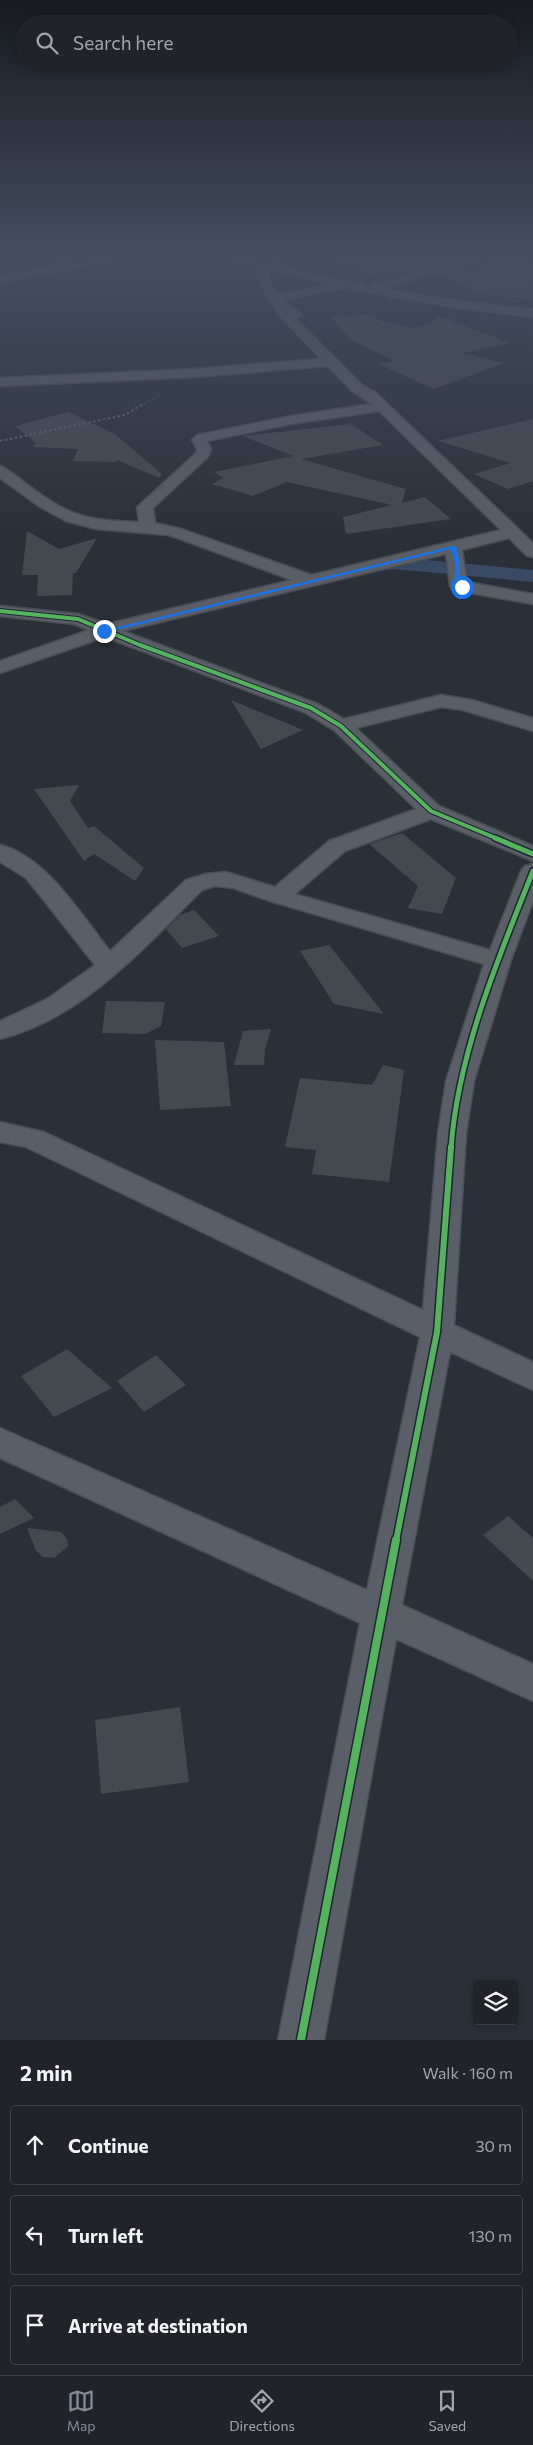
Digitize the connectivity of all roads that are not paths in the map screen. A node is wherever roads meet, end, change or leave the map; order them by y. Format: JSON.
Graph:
{"nodes":[{"id":1,"x":325,"y":350,"type":"edge"},
{"id":2,"x":330,"y":356,"type":"junction"},
{"id":3,"x":0,"y":382,"type":"edge"},
{"id":4,"x":381,"y":407,"type":"junction"},
{"id":5,"x":0,"y":471,"type":"edge"},
{"id":6,"x":148,"y":527,"type":"junction"},
{"id":7,"x":512,"y":533,"type":"junction"},
{"id":8,"x":453,"y":547,"type":"junction"},
{"id":9,"x":531,"y":548,"type":"edge"},
{"id":10,"x":311,"y":581,"type":"junction"},
{"id":11,"x":533,"y":598,"type":"edge"},
{"id":12,"x":0,"y":611,"type":"edge"},
{"id":13,"x":104,"y":631,"type":"junction"},
{"id":14,"x":0,"y":667,"type":"edge"},
{"id":15,"x":533,"y":725,"type":"edge"},
{"id":16,"x":341,"y":726,"type":"junction"},
{"id":17,"x":431,"y":811,"type":"junction"},
{"id":18,"x":0,"y":852,"type":"edge"},
{"id":19,"x":533,"y":854,"type":"edge"},
{"id":20,"x":533,"y":871,"type":"edge"},
{"id":21,"x":278,"y":896,"type":"junction"},
{"id":22,"x":498,"y":960,"type":"junction"},
{"id":23,"x":110,"y":967,"type":"junction"},
{"id":24,"x":0,"y":1031,"type":"edge"},
{"id":25,"x":0,"y":1132,"type":"edge"},
{"id":26,"x":437,"y":1332,"type":"junction"},
{"id":27,"x":533,"y":1377,"type":"edge"},
{"id":28,"x":0,"y":1442,"type":"edge"},
{"id":29,"x":381,"y":1614,"type":"junction"},
{"id":30,"x":533,"y":1683,"type":"edge"},
{"id":31,"x":301,"y":2040,"type":"edge"}],
"edges":[{"from":1,"to":2,"type":"street"},
{"from":2,"to":3,"type":"street"},
{"from":2,"to":4,"type":"street"},
{"from":4,"to":6,"type":"street"},
{"from":4,"to":7,"type":"street"},
{"from":5,"to":6,"type":"street"},
{"from":6,"to":10,"type":"street"},
{"from":7,"to":8,"type":"street"},
{"from":7,"to":9,"type":"street"},
{"from":8,"to":10,"type":"street"},
{"from":8,"to":11,"type":"street"},
{"from":10,"to":13,"type":"street"},
{"from":12,"to":13,"type":"street"},
{"from":13,"to":14,"type":"street"},
{"from":13,"to":16,"type":"street"},
{"from":15,"to":16,"type":"street"},
{"from":16,"to":17,"type":"street"},
{"from":17,"to":19,"type":"street"},
{"from":17,"to":21,"type":"street"},
{"from":18,"to":23,"type":"street"},
{"from":20,"to":22,"type":"street"},
{"from":21,"to":22,"type":"street"},
{"from":21,"to":23,"type":"street"},
{"from":22,"to":26,"type":"street"},
{"from":23,"to":24,"type":"street"},
{"from":25,"to":26,"type":"street"},
{"from":26,"to":27,"type":"street"},
{"from":26,"to":29,"type":"street"},
{"from":28,"to":29,"type":"street"},
{"from":29,"to":30,"type":"street"},
{"from":29,"to":31,"type":"street"}]}
